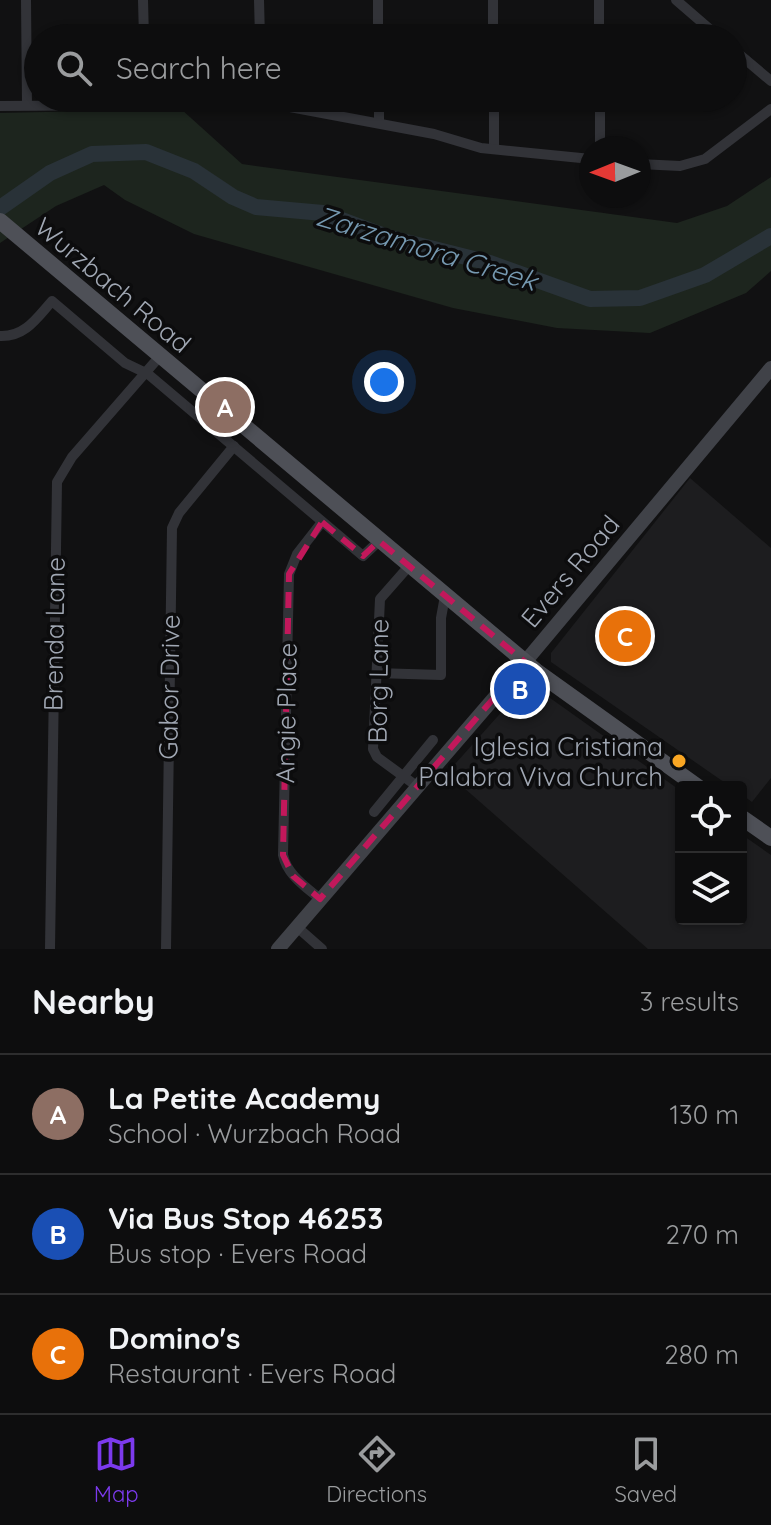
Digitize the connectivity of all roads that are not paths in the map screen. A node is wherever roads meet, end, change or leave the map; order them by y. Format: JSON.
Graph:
{"nodes":[{"id":1,"x":26,"y":0,"type":"edge"},
{"id":2,"x":143,"y":0,"type":"edge"},
{"id":3,"x":259,"y":0,"type":"edge"},
{"id":4,"x":378,"y":0,"type":"edge"},
{"id":5,"x":493,"y":0,"type":"edge"},
{"id":6,"x":599,"y":0,"type":"edge"},
{"id":7,"x":676,"y":0,"type":"edge"},
{"id":8,"x":26,"y":24,"type":"edge"},
{"id":9,"x":144,"y":24,"type":"edge"},
{"id":10,"x":260,"y":24,"type":"edge"},
{"id":11,"x":378,"y":24,"type":"edge"},
{"id":12,"x":493,"y":24,"type":"edge"},
{"id":13,"x":599,"y":24,"type":"edge"},
{"id":14,"x":704,"y":24,"type":"edge"},
{"id":15,"x":747,"y":61,"type":"edge"},
{"id":16,"x":771,"y":81,"type":"edge"},
{"id":17,"x":24,"y":105,"type":"edge"},
{"id":18,"x":0,"y":106,"type":"edge"},
{"id":19,"x":771,"y":109,"type":"edge"},
{"id":20,"x":318,"y":112,"type":"edge"},
{"id":21,"x":379,"y":112,"type":"edge"},
{"id":22,"x":494,"y":112,"type":"edge"},
{"id":23,"x":600,"y":112,"type":"edge"},
{"id":24,"x":379,"y":123,"type":"junction"},
{"id":25,"x":600,"y":136,"type":"edge"},
{"id":26,"x":494,"y":149,"type":"junction"},
{"id":27,"x":579,"y":158,"type":"edge"},
{"id":28,"x":651,"y":165,"type":"edge"},
{"id":29,"x":0,"y":221,"type":"edge"},
{"id":30,"x":0,"y":336,"type":"edge"},
{"id":31,"x":160,"y":356,"type":"junction"},
{"id":32,"x":771,"y":368,"type":"edge"},
{"id":33,"x":146,"y":373,"type":"junction"},
{"id":34,"x":234,"y":446,"type":"junction"},
{"id":35,"x":322,"y":522,"type":"junction"},
{"id":36,"x":379,"y":541,"type":"junction"},
{"id":37,"x":409,"y":566,"type":"junction"},
{"id":38,"x":445,"y":596,"type":"junction"},
{"id":39,"x":525,"y":662,"type":"junction"},
{"id":40,"x":376,"y":673,"type":"junction"},
{"id":41,"x":433,"y":740,"type":"dead end"},
{"id":42,"x":404,"y":776,"type":"junction"},
{"id":43,"x":690,"y":781,"type":"edge"},
{"id":44,"x":418,"y":787,"type":"junction"},
{"id":45,"x":374,"y":812,"type":"dead end"},
{"id":46,"x":747,"y":821,"type":"edge"},
{"id":47,"x":771,"y":838,"type":"edge"},
{"id":48,"x":320,"y":899,"type":"junction"},
{"id":49,"x":297,"y":927,"type":"junction"},
{"id":50,"x":50,"y":949,"type":"edge"},
{"id":51,"x":166,"y":949,"type":"edge"},
{"id":52,"x":278,"y":949,"type":"edge"},
{"id":53,"x":322,"y":949,"type":"edge"}],
"edges":[{"from":1,"to":8,"type":"street"},
{"from":2,"to":9,"type":"street"},
{"from":3,"to":10,"type":"street"},
{"from":4,"to":11,"type":"street"},
{"from":5,"to":12,"type":"street"},
{"from":6,"to":13,"type":"street"},
{"from":7,"to":14,"type":"street"},
{"from":15,"to":16,"type":"street"},
{"from":17,"to":18,"type":"street"},
{"from":19,"to":28,"type":"street"},
{"from":20,"to":24,"type":"street"},
{"from":21,"to":24,"type":"street"},
{"from":22,"to":26,"type":"street"},
{"from":23,"to":25,"type":"street"},
{"from":24,"to":26,"type":"street"},
{"from":26,"to":27,"type":"street"},
{"from":29,"to":31,"type":"main road","name":"Wurzbach Road"},
{"from":30,"to":33,"type":"street","name":"Wurzbach Road"},
{"from":31,"to":33,"type":"street","name":"Brenda Lane"},
{"from":31,"to":36,"type":"main road","name":"Wurzbach Road"},
{"from":32,"to":39,"type":"main road","name":"Evers Road"},
{"from":33,"to":34,"type":"street","name":"Wurzbach Road"},
{"from":33,"to":50,"type":"street","name":"Brenda Lane"},
{"from":34,"to":35,"type":"street","name":"Wurzbach Road"},
{"from":34,"to":51,"type":"street","name":"Gabor Drive"},
{"from":35,"to":36,"type":"street","name":"Wurzbach Road"},
{"from":35,"to":48,"type":"street","name":"Angie Place"},
{"from":36,"to":37,"type":"main road","name":"Wurzbach Road"},
{"from":37,"to":38,"type":"main road","name":"Wurzbach Road"},
{"from":37,"to":40,"type":"street","name":"Borg Lane"},
{"from":38,"to":39,"type":"main road","name":"Wurzbach Road"},
{"from":38,"to":40,"type":"street"},
{"from":39,"to":43,"type":"main road","name":"Wurzbach Road"},
{"from":39,"to":44,"type":"main road","name":"Evers Road"},
{"from":40,"to":42,"type":"street","name":"Borg Lane"},
{"from":41,"to":42,"type":"street"},
{"from":42,"to":44,"type":"street","name":"Borg Lane"},
{"from":42,"to":45,"type":"street"},
{"from":44,"to":48,"type":"main road","name":"Evers Road"},
{"from":46,"to":47,"type":"main road"},
{"from":48,"to":49,"type":"main road","name":"Evers Road"},
{"from":49,"to":52,"type":"main road","name":"Evers Road"},
{"from":49,"to":53,"type":"street"}]}
